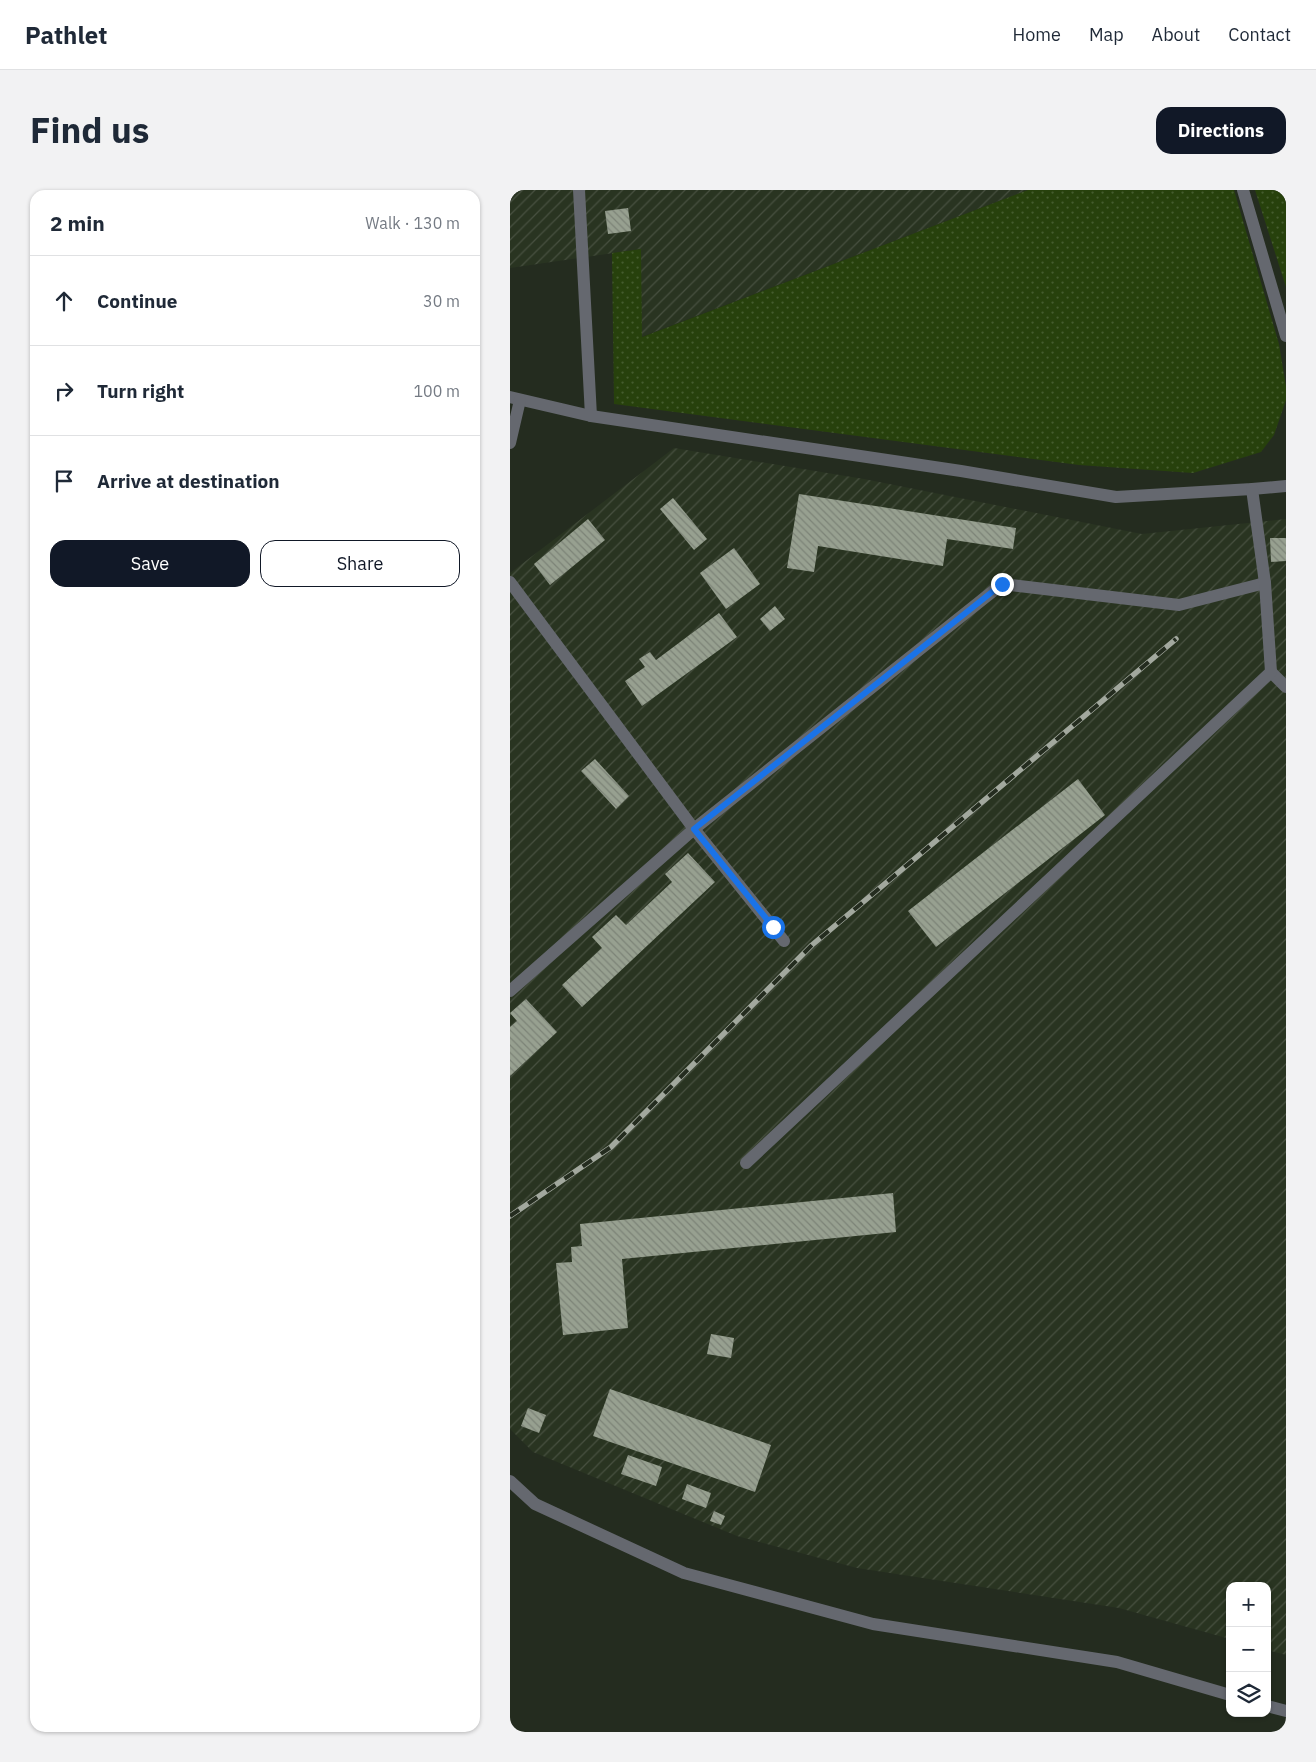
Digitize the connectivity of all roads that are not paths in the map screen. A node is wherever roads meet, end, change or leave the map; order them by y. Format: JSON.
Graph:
{"nodes":[{"id":1,"x":579,"y":190,"type":"edge"},
{"id":2,"x":1243,"y":190,"type":"edge"},
{"id":3,"x":1286,"y":336,"type":"edge"},
{"id":4,"x":515,"y":399,"type":"edge"},
{"id":5,"x":591,"y":416,"type":"junction"},
{"id":6,"x":510,"y":443,"type":"edge"},
{"id":7,"x":1286,"y":486,"type":"edge"},
{"id":8,"x":1252,"y":489,"type":"junction"},
{"id":9,"x":510,"y":582,"type":"edge"},
{"id":10,"x":1265,"y":583,"type":"junction"},
{"id":11,"x":1271,"y":672,"type":"junction"},
{"id":12,"x":1286,"y":687,"type":"edge"},
{"id":13,"x":694,"y":829,"type":"junction"},
{"id":14,"x":784,"y":941,"type":"dead end"},
{"id":15,"x":510,"y":991,"type":"edge"},
{"id":16,"x":746,"y":1163,"type":"dead end"},
{"id":17,"x":510,"y":1481,"type":"edge"},
{"id":18,"x":1226,"y":1694,"type":"edge"},
{"id":19,"x":1271,"y":1707,"type":"edge"},
{"id":20,"x":1286,"y":1711,"type":"edge"}],
"edges":[{"from":1,"to":5,"type":"street"},
{"from":2,"to":3,"type":"street"},
{"from":4,"to":5,"type":"street"},
{"from":4,"to":6,"type":"street"},
{"from":5,"to":8,"type":"street"},
{"from":7,"to":8,"type":"street"},
{"from":8,"to":10,"type":"street"},
{"from":9,"to":13,"type":"street"},
{"from":10,"to":11,"type":"street"},
{"from":10,"to":13,"type":"street"},
{"from":11,"to":12,"type":"street"},
{"from":11,"to":16,"type":"street"},
{"from":13,"to":14,"type":"street"},
{"from":13,"to":15,"type":"street"},
{"from":17,"to":18,"type":"street"},
{"from":19,"to":20,"type":"street"}]}
